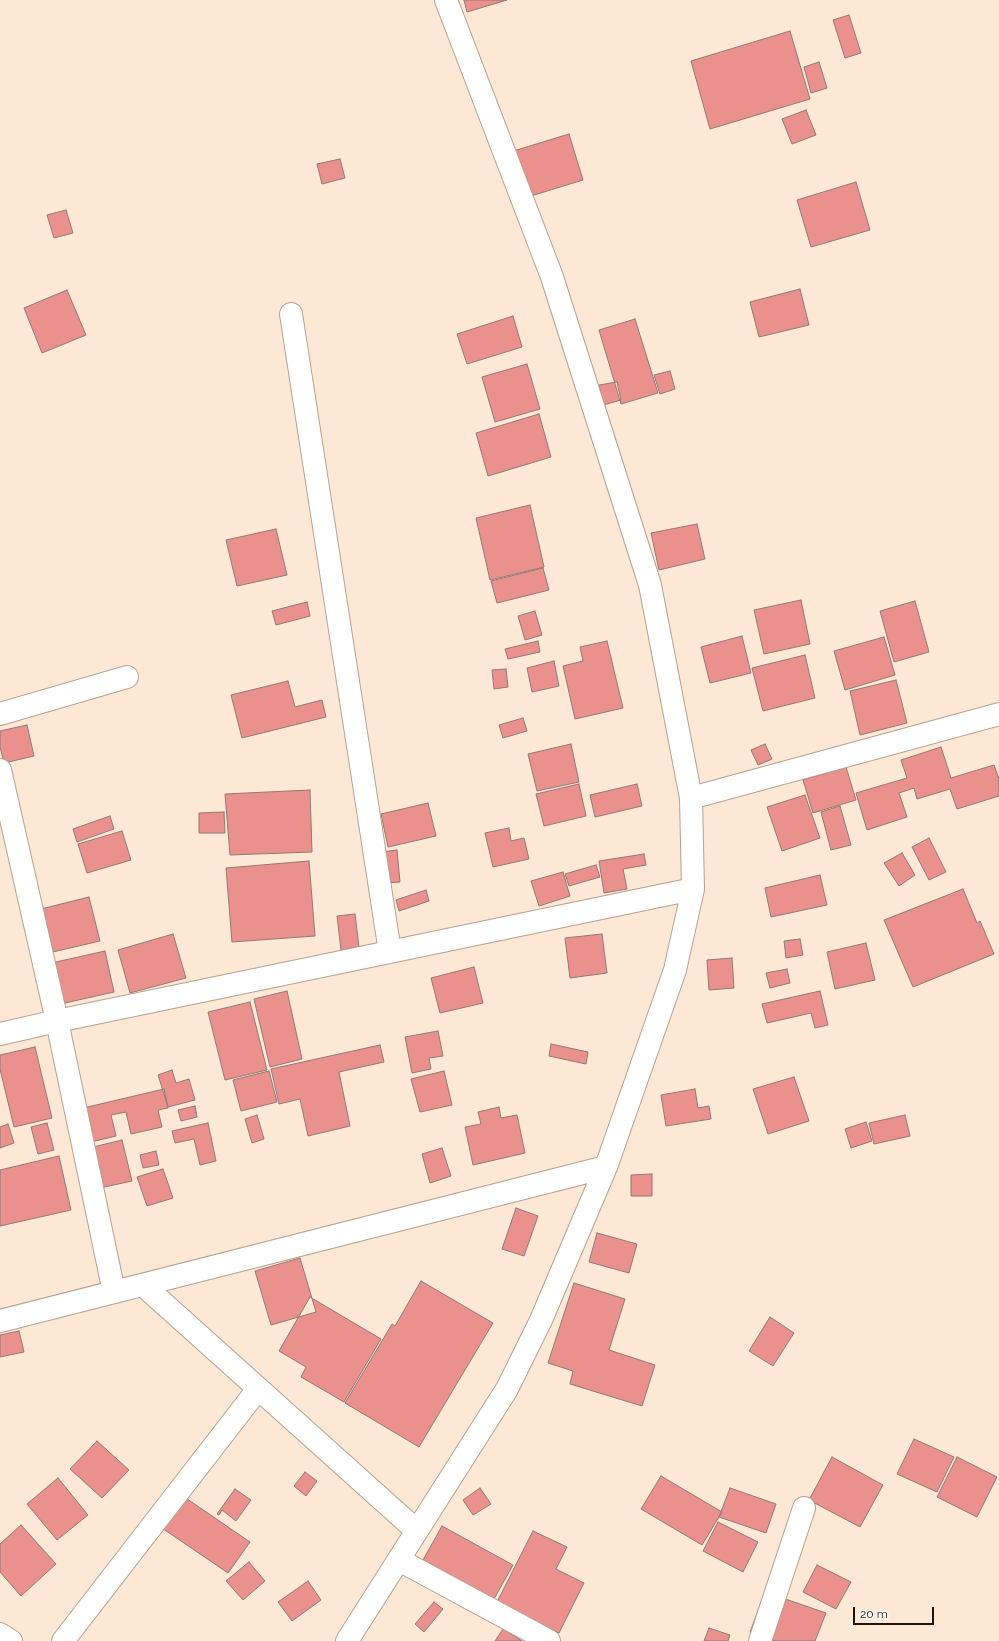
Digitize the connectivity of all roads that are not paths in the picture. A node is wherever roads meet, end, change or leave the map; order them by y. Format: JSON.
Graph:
{"nodes":[{"id":1,"x":446,"y":0,"type":"edge"},
{"id":2,"x":291,"y":314,"type":"dead end"},
{"id":3,"x":127,"y":677,"type":"dead end"},
{"id":4,"x":0,"y":714,"type":"edge"},
{"id":5,"x":999,"y":714,"type":"edge"},
{"id":6,"x":0,"y":770,"type":"edge"},
{"id":7,"x":691,"y":798,"type":"junction"},
{"id":8,"x":693,"y":889,"type":"junction"},
{"id":9,"x":390,"y":952,"type":"junction"},
{"id":10,"x":57,"y":1021,"type":"junction"},
{"id":11,"x":0,"y":1034,"type":"edge"},
{"id":12,"x":606,"y":1167,"type":"junction"},
{"id":13,"x":143,"y":1285,"type":"junction"},
{"id":14,"x":114,"y":1292,"type":"junction"},
{"id":15,"x":0,"y":1321,"type":"edge"},
{"id":16,"x":258,"y":1389,"type":"junction"},
{"id":17,"x":804,"y":1508,"type":"dead end"},
{"id":18,"x":417,"y":1531,"type":"junction"},
{"id":19,"x":398,"y":1560,"type":"junction"},
{"id":20,"x":0,"y":1634,"type":"edge"},
{"id":21,"x":11,"y":1641,"type":"edge"},
{"id":22,"x":63,"y":1641,"type":"edge"},
{"id":23,"x":347,"y":1641,"type":"edge"},
{"id":24,"x":549,"y":1641,"type":"edge"},
{"id":25,"x":760,"y":1641,"type":"edge"}],
"edges":[{"from":1,"to":7,"type":"street"},
{"from":2,"to":9,"type":"street"},
{"from":3,"to":4,"type":"street"},
{"from":5,"to":7,"type":"street"},
{"from":6,"to":10,"type":"street"},
{"from":7,"to":8,"type":"street"},
{"from":8,"to":9,"type":"street"},
{"from":8,"to":12,"type":"street"},
{"from":9,"to":10,"type":"street"},
{"from":10,"to":11,"type":"street"},
{"from":10,"to":14,"type":"street"},
{"from":12,"to":13,"type":"street"},
{"from":12,"to":18,"type":"street"},
{"from":13,"to":14,"type":"street"},
{"from":13,"to":16,"type":"street"},
{"from":14,"to":15,"type":"street"},
{"from":16,"to":18,"type":"street"},
{"from":16,"to":22,"type":"street"},
{"from":17,"to":25,"type":"street"},
{"from":18,"to":19,"type":"street"},
{"from":19,"to":23,"type":"street"},
{"from":19,"to":24,"type":"street"},
{"from":20,"to":21,"type":"street"}]}
